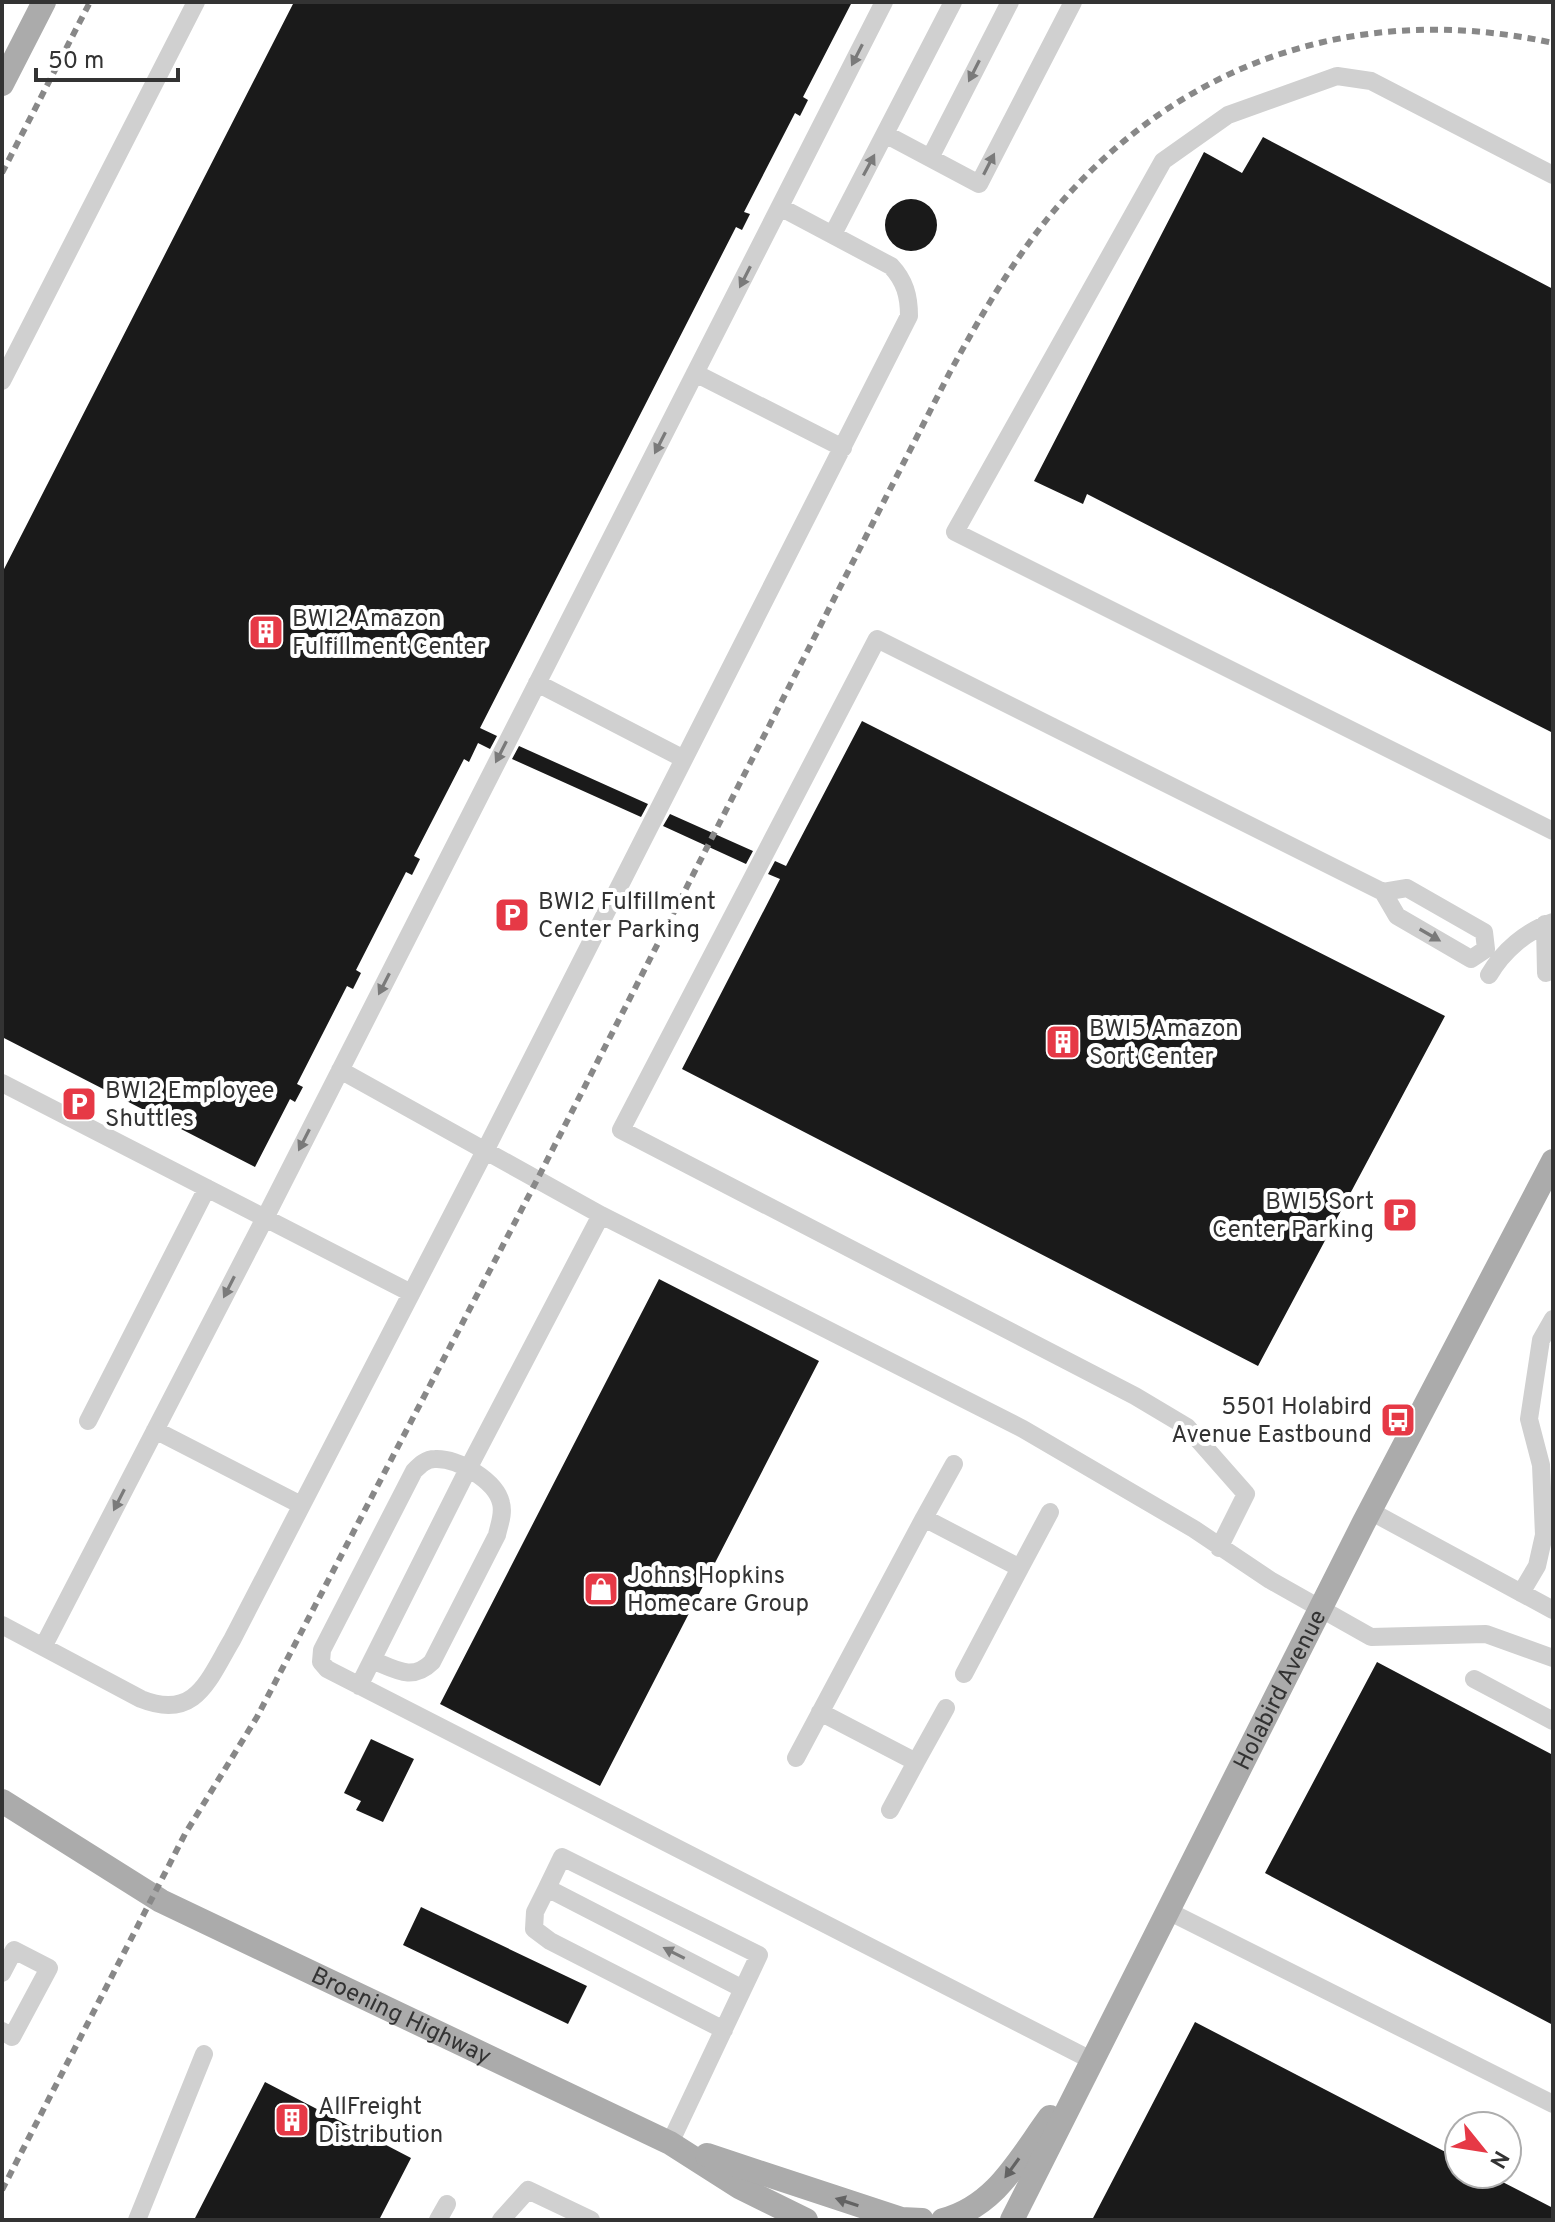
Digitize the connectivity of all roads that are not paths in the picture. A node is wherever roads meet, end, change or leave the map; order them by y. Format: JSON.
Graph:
{"nodes":[{"id":1,"x":44,"y":2,"type":"edge"},
{"id":2,"x":196,"y":2,"type":"edge"},
{"id":3,"x":884,"y":2,"type":"edge"},
{"id":4,"x":953,"y":2,"type":"edge"},
{"id":5,"x":1010,"y":2,"type":"edge"},
{"id":6,"x":1073,"y":2,"type":"edge"},
{"id":7,"x":2,"y":84,"type":"edge"},
{"id":8,"x":885,"y":134,"type":"junction"},
{"id":9,"x":930,"y":158,"type":"junction"},
{"id":10,"x":1553,"y":175,"type":"edge"},
{"id":11,"x":780,"y":207,"type":"junction"},
{"id":12,"x":833,"y":234,"type":"junction"},
{"id":13,"x":695,"y":373,"type":"junction"},
{"id":14,"x":2,"y":381,"type":"edge"},
{"id":15,"x":843,"y":448,"type":"junction"},
{"id":16,"x":537,"y":683,"type":"junction"},
{"id":17,"x":684,"y":759,"type":"junction"},
{"id":18,"x":1553,"y":831,"type":"edge"},
{"id":19,"x":1383,"y":892,"type":"junction"},
{"id":20,"x":1549,"y":923,"type":"edge"},
{"id":21,"x":1493,"y":952,"type":"junction"},
{"id":22,"x":1546,"y":973,"type":"dead end"},
{"id":23,"x":1489,"y":975,"type":"dead end"},
{"id":24,"x":340,"y":1070,"type":"junction"},
{"id":25,"x":2,"y":1083,"type":"edge"},
{"id":26,"x":486,"y":1149,"type":"junction"},
{"id":27,"x":1553,"y":1161,"type":"edge"},
{"id":28,"x":207,"y":1188,"type":"junction"},
{"id":29,"x":601,"y":1215,"type":"junction"},
{"id":30,"x":265,"y":1218,"type":"junction"},
{"id":31,"x":411,"y":1293,"type":"junction"},
{"id":32,"x":1553,"y":1319,"type":"edge"},
{"id":33,"x":88,"y":1421,"type":"dead end"},
{"id":34,"x":155,"y":1430,"type":"junction"},
{"id":35,"x":954,"y":1464,"type":"dead end"},
{"id":36,"x":469,"y":1467,"type":"junction"},
{"id":37,"x":1547,"y":1476,"type":"edge"},
{"id":38,"x":301,"y":1505,"type":"junction"},
{"id":39,"x":1370,"y":1511,"type":"junction"},
{"id":40,"x":1050,"y":1512,"type":"dead end"},
{"id":41,"x":924,"y":1518,"type":"junction"},
{"id":42,"x":1219,"y":1548,"type":"junction"},
{"id":43,"x":1020,"y":1568,"type":"junction"},
{"id":44,"x":1521,"y":1593,"type":"junction"},
{"id":45,"x":1320,"y":1608,"type":"junction"},
{"id":46,"x":1553,"y":1610,"type":"edge"},
{"id":47,"x":2,"y":1625,"type":"edge"},
{"id":48,"x":43,"y":1647,"type":"junction"},
{"id":49,"x":1553,"y":1658,"type":"edge"},
{"id":50,"x":372,"y":1660,"type":"junction"},
{"id":51,"x":964,"y":1674,"type":"dead end"},
{"id":52,"x":1474,"y":1679,"type":"dead end"},
{"id":53,"x":359,"y":1686,"type":"junction"},
{"id":54,"x":946,"y":1708,"type":"dead end"},
{"id":55,"x":820,"y":1712,"type":"junction"},
{"id":56,"x":1553,"y":1721,"type":"edge"},
{"id":57,"x":796,"y":1758,"type":"dead end"},
{"id":58,"x":916,"y":1762,"type":"junction"},
{"id":59,"x":2,"y":1801,"type":"edge"},
{"id":60,"x":890,"y":1810,"type":"dead end"},
{"id":61,"x":547,"y":1888,"type":"junction"},
{"id":62,"x":1168,"y":1911,"type":"junction"},
{"id":63,"x":4,"y":1965,"type":"edge"},
{"id":64,"x":743,"y":1989,"type":"junction"},
{"id":65,"x":724,"y":2030,"type":"junction"},
{"id":66,"x":2,"y":2031,"type":"edge"},
{"id":67,"x":204,"y":2054,"type":"dead end"},
{"id":68,"x":1091,"y":2060,"type":"junction"},
{"id":69,"x":1553,"y":2104,"type":"edge"},
{"id":70,"x":670,"y":2143,"type":"junction"},
{"id":71,"x":137,"y":2220,"type":"edge"},
{"id":72,"x":501,"y":2220,"type":"edge"},
{"id":73,"x":591,"y":2220,"type":"edge"},
{"id":74,"x":806,"y":2220,"type":"edge"},
{"id":75,"x":922,"y":2220,"type":"edge"},
{"id":76,"x":943,"y":2220,"type":"edge"},
{"id":77,"x":1012,"y":2220,"type":"edge"}],
"edges":[{"from":1,"to":7,"type":"main road"},
{"from":2,"to":14,"type":"lane"},
{"from":3,"to":11,"type":"lane","one_way":true},
{"from":4,"to":8,"type":"lane"},
{"from":5,"to":9,"type":"lane","one_way":true},
{"from":9,"to":6,"type":"lane","one_way":true},
{"from":8,"to":9,"type":"lane"},
{"from":12,"to":8,"type":"lane","one_way":true},
{"from":10,"to":18,"type":"lane"},
{"from":11,"to":12,"type":"lane"},
{"from":11,"to":13,"type":"lane","one_way":true},
{"from":12,"to":15,"type":"lane"},
{"from":13,"to":15,"type":"lane"},
{"from":13,"to":16,"type":"lane","one_way":true},
{"from":15,"to":17,"type":"lane"},
{"from":16,"to":17,"type":"lane"},
{"from":16,"to":24,"type":"lane","one_way":true},
{"from":17,"to":26,"type":"lane"},
{"from":19,"to":21,"type":"lane"},
{"from":19,"to":21,"type":"lane","one_way":true},
{"from":19,"to":42,"type":"lane"},
{"from":20,"to":21,"type":"lane"},
{"from":20,"to":22,"type":"lane"},
{"from":21,"to":23,"type":"lane"},
{"from":24,"to":26,"type":"lane"},
{"from":24,"to":30,"type":"lane","one_way":true},
{"from":25,"to":28,"type":"lane"},
{"from":26,"to":29,"type":"lane"},
{"from":26,"to":31,"type":"lane"},
{"from":27,"to":39,"type":"main road","name":"Holabird Avenue"},
{"from":28,"to":30,"type":"lane"},
{"from":28,"to":33,"type":"lane"},
{"from":29,"to":36,"type":"lane"},
{"from":29,"to":42,"type":"lane"},
{"from":30,"to":31,"type":"lane"},
{"from":30,"to":34,"type":"lane","one_way":true},
{"from":31,"to":38,"type":"lane"},
{"from":32,"to":37,"type":"lane"},
{"from":34,"to":38,"type":"lane"},
{"from":34,"to":48,"type":"lane","one_way":true},
{"from":35,"to":41,"type":"lane"},
{"from":36,"to":50,"type":"lane"},
{"from":36,"to":50,"type":"lane"},
{"from":36,"to":53,"type":"lane"},
{"from":37,"to":44,"type":"lane"},
{"from":38,"to":48,"type":"lane"},
{"from":39,"to":44,"type":"lane"},
{"from":39,"to":45,"type":"main road","name":"Holabird Avenue"},
{"from":40,"to":43,"type":"lane"},
{"from":41,"to":43,"type":"lane"},
{"from":41,"to":55,"type":"lane"},
{"from":42,"to":45,"type":"lane"},
{"from":43,"to":51,"type":"lane"},
{"from":44,"to":46,"type":"lane"},
{"from":45,"to":49,"type":"lane"},
{"from":45,"to":62,"type":"main road","name":"Holabird Avenue"},
{"from":47,"to":48,"type":"lane"},
{"from":50,"to":53,"type":"lane"},
{"from":52,"to":56,"type":"lane"},
{"from":53,"to":68,"type":"lane"},
{"from":54,"to":58,"type":"lane"},
{"from":55,"to":57,"type":"lane"},
{"from":55,"to":58,"type":"lane"},
{"from":58,"to":60,"type":"lane"},
{"from":59,"to":70,"type":"main road","name":"Broening Highway"},
{"from":64,"to":61,"type":"lane","one_way":true},
{"from":61,"to":64,"type":"lane"},
{"from":61,"to":65,"type":"lane"},
{"from":62,"to":68,"type":"main road","name":"Holabird Avenue"},
{"from":62,"to":69,"type":"lane"},
{"from":63,"to":66,"type":"lane"},
{"from":64,"to":65,"type":"lane"},
{"from":65,"to":70,"type":"lane"},
{"from":67,"to":71,"type":"lane"},
{"from":68,"to":76,"type":"main road","one_way":true},
{"from":68,"to":77,"type":"main road","name":"Holabird Avenue"},
{"from":70,"to":74,"type":"main road","name":"Broening Highway"},
{"from":75,"to":70,"type":"main road","one_way":true},
{"from":72,"to":73,"type":"lane"}]}
